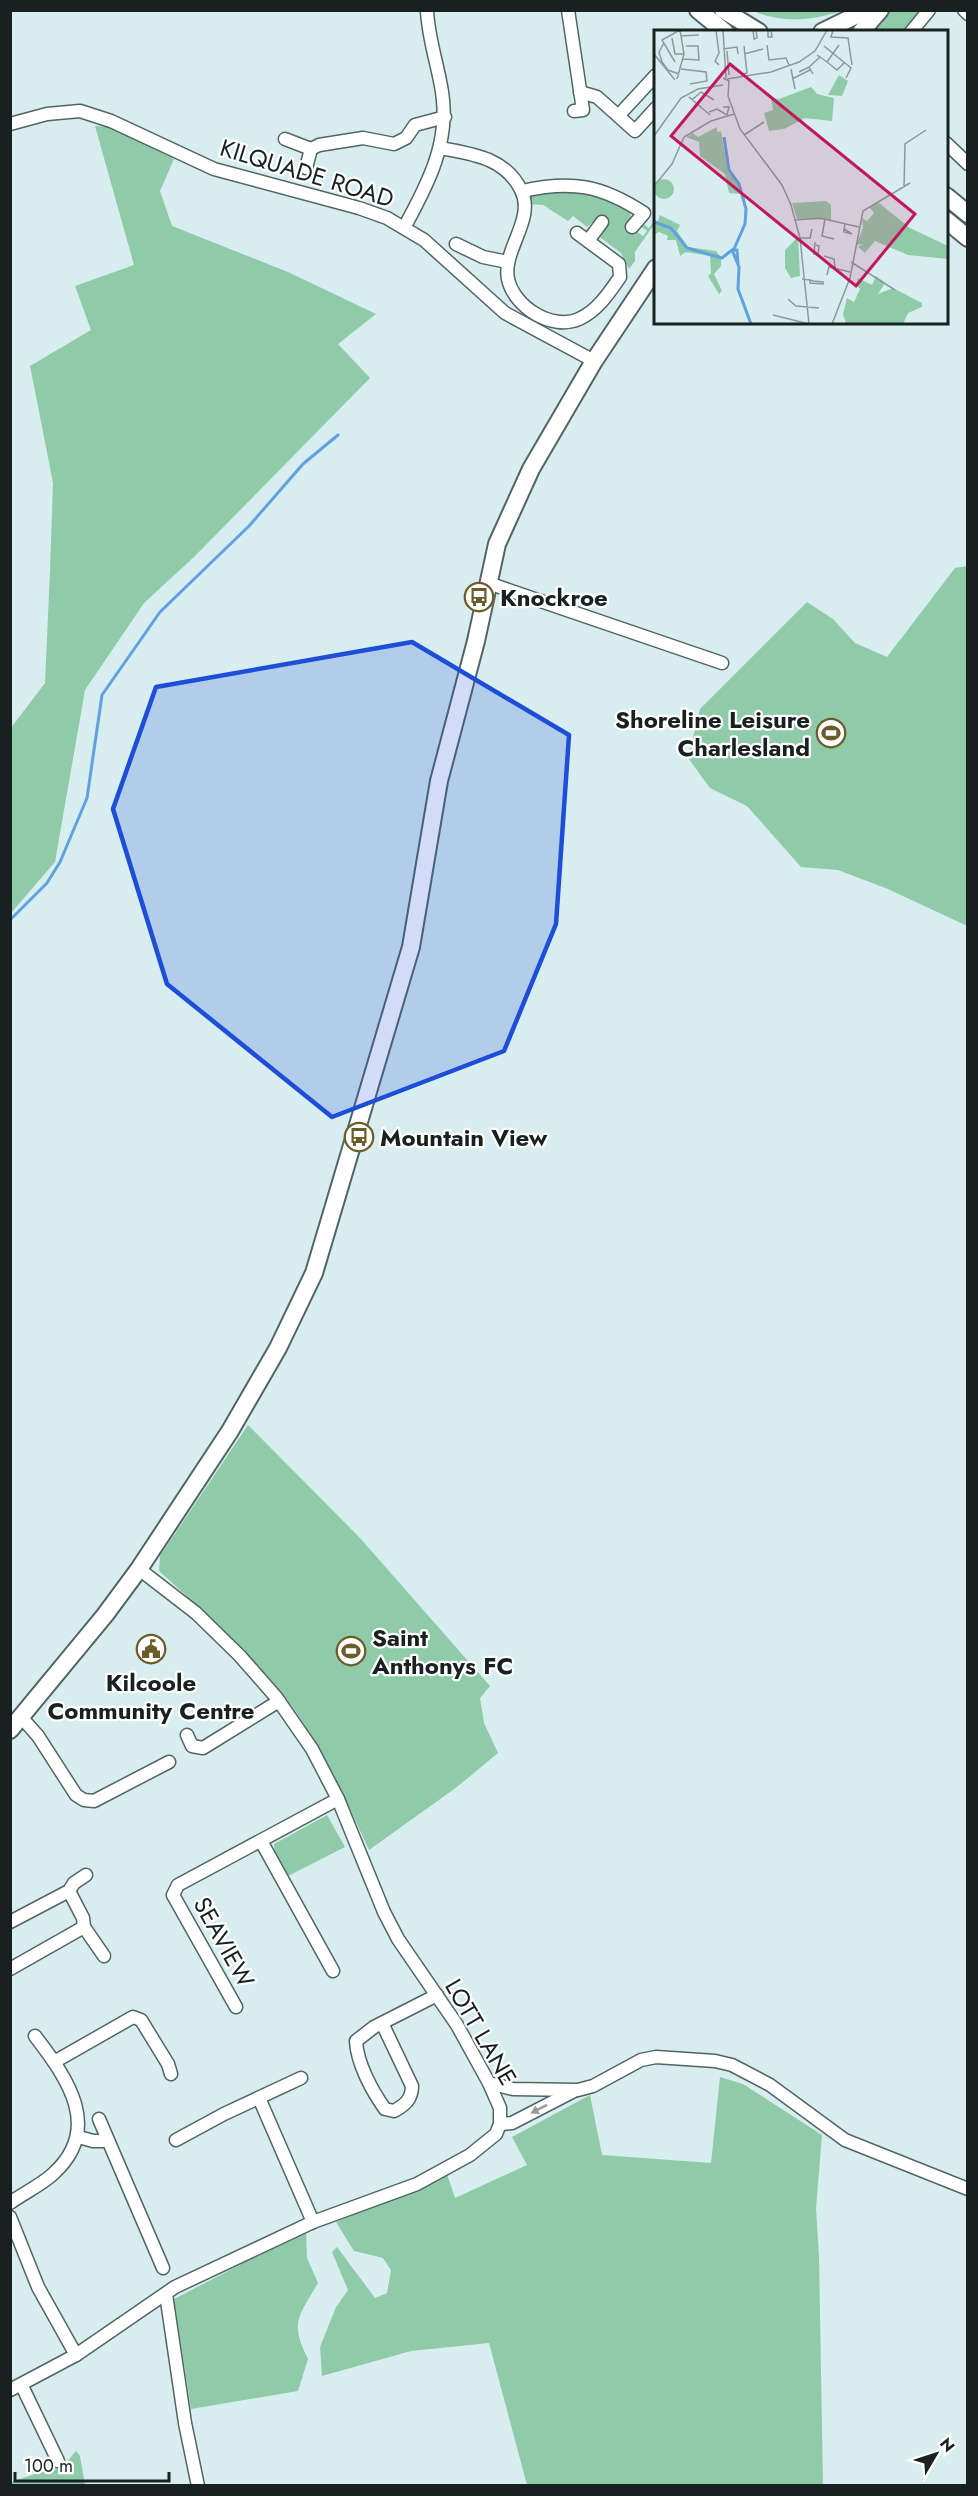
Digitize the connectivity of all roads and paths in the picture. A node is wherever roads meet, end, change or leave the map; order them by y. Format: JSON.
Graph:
{"nodes":[{"id":1,"x":427,"y":10,"type":"edge"},
{"id":2,"x":568,"y":10,"type":"edge"},
{"id":3,"x":698,"y":10,"type":"edge"},
{"id":4,"x":723,"y":10,"type":"edge"},
{"id":5,"x":867,"y":10,"type":"edge"},
{"id":6,"x":880,"y":10,"type":"edge"},
{"id":7,"x":929,"y":10,"type":"edge"},
{"id":8,"x":964,"y":10,"type":"edge"},
{"id":9,"x":968,"y":14,"type":"edge"},
{"id":10,"x":723,"y":30,"type":"edge"},
{"id":11,"x":756,"y":30,"type":"edge"},
{"id":12,"x":826,"y":30,"type":"edge"},
{"id":13,"x":863,"y":30,"type":"edge"},
{"id":14,"x":913,"y":30,"type":"edge"},
{"id":15,"x":654,"y":77,"type":"edge"},
{"id":16,"x":580,"y":92,"type":"junction"},
{"id":17,"x":654,"y":110,"type":"edge"},
{"id":18,"x":574,"y":111,"type":"dead end"},
{"id":19,"x":619,"y":115,"type":"junction"},
{"id":20,"x":445,"y":117,"type":"junction"},
{"id":21,"x":10,"y":124,"type":"edge"},
{"id":22,"x":285,"y":139,"type":"dead end"},
{"id":23,"x":948,"y":145,"type":"edge"},
{"id":24,"x":440,"y":148,"type":"junction"},
{"id":25,"x":311,"y":149,"type":"junction"},
{"id":26,"x":968,"y":164,"type":"edge"},
{"id":27,"x":306,"y":168,"type":"dead end"},
{"id":28,"x":522,"y":191,"type":"junction"},
{"id":29,"x":948,"y":198,"type":"edge"},
{"id":30,"x":968,"y":214,"type":"edge"},
{"id":31,"x":602,"y":222,"type":"dead end"},
{"id":32,"x":948,"y":222,"type":"edge"},
{"id":33,"x":405,"y":226,"type":"junction"},
{"id":34,"x":632,"y":227,"type":"dead end"},
{"id":35,"x":577,"y":233,"type":"dead end"},
{"id":36,"x":968,"y":238,"type":"edge"},
{"id":37,"x":588,"y":241,"type":"junction"},
{"id":38,"x":456,"y":244,"type":"dead end"},
{"id":39,"x":508,"y":262,"type":"junction"},
{"id":40,"x":654,"y":271,"type":"edge"},
{"id":41,"x":594,"y":362,"type":"junction"},
{"id":42,"x":488,"y":582,"type":"junction"},
{"id":43,"x":722,"y":663,"type":"dead end"},
{"id":44,"x":139,"y":1569,"type":"junction"},
{"id":45,"x":279,"y":1701,"type":"junction"},
{"id":46,"x":16,"y":1724,"type":"edge"},
{"id":47,"x":187,"y":1735,"type":"dead end"},
{"id":48,"x":169,"y":1762,"type":"dead end"},
{"id":49,"x":338,"y":1799,"type":"junction"},
{"id":50,"x":261,"y":1841,"type":"junction"},
{"id":51,"x":86,"y":1875,"type":"dead end"},
{"id":52,"x":69,"y":1891,"type":"junction"},
{"id":53,"x":10,"y":1922,"type":"edge"},
{"id":54,"x":84,"y":1927,"type":"junction"},
{"id":55,"x":104,"y":1956,"type":"dead end"},
{"id":56,"x":10,"y":1970,"type":"edge"},
{"id":57,"x":333,"y":1971,"type":"dead end"},
{"id":58,"x":437,"y":1995,"type":"junction"},
{"id":59,"x":236,"y":2007,"type":"dead end"},
{"id":60,"x":382,"y":2024,"type":"junction"},
{"id":61,"x":35,"y":2036,"type":"dead end"},
{"id":62,"x":54,"y":2062,"type":"junction"},
{"id":63,"x":171,"y":2074,"type":"dead end"},
{"id":64,"x":301,"y":2078,"type":"dead end"},
{"id":65,"x":489,"y":2083,"type":"junction"},
{"id":66,"x":578,"y":2090,"type":"junction"},
{"id":67,"x":260,"y":2098,"type":"junction"},
{"id":68,"x":99,"y":2119,"type":"dead end"},
{"id":69,"x":500,"y":2124,"type":"junction"},
{"id":70,"x":79,"y":2137,"type":"junction"},
{"id":71,"x":176,"y":2140,"type":"dead end"},
{"id":72,"x":108,"y":2141,"type":"junction"},
{"id":73,"x":968,"y":2189,"type":"edge"},
{"id":74,"x":10,"y":2203,"type":"edge"},
{"id":75,"x":10,"y":2217,"type":"edge"},
{"id":76,"x":313,"y":2222,"type":"junction"},
{"id":77,"x":163,"y":2268,"type":"dead end"},
{"id":78,"x":166,"y":2294,"type":"junction"},
{"id":79,"x":76,"y":2355,"type":"junction"},
{"id":80,"x":16,"y":2388,"type":"edge"},
{"id":81,"x":58,"y":2462,"type":"dead end"},
{"id":82,"x":198,"y":2486,"type":"edge"}],
"edges":[{"from":1,"to":20,"type":"street"},
{"from":2,"to":16,"type":"street"},
{"from":3,"to":10,"type":"main road"},
{"from":4,"to":11,"type":"main road"},
{"from":5,"to":12,"type":"main road"},
{"from":6,"to":13,"type":"main road"},
{"from":7,"to":14,"type":"street"},
{"from":8,"to":9,"type":"street"},
{"from":15,"to":19,"type":"street"},
{"from":16,"to":18,"type":"street"},
{"from":16,"to":19,"type":"street"},
{"from":17,"to":19,"type":"street"},
{"from":20,"to":24,"type":"street"},
{"from":20,"to":25,"type":"street"},
{"from":21,"to":33,"type":"street","name":"KILQUADE ROAD"},
{"from":22,"to":25,"type":"street"},
{"from":23,"to":26,"type":"street"},
{"from":24,"to":28,"type":"street"},
{"from":24,"to":33,"type":"street"},
{"from":25,"to":27,"type":"street"},
{"from":28,"to":34,"type":"street"},
{"from":28,"to":39,"type":"street"},
{"from":29,"to":30,"type":"main road"},
{"from":31,"to":37,"type":"street"},
{"from":32,"to":36,"type":"main road"},
{"from":33,"to":41,"type":"street","name":"KILQUADE ROAD"},
{"from":35,"to":37,"type":"street"},
{"from":37,"to":39,"type":"street"},
{"from":38,"to":39,"type":"street"},
{"from":40,"to":41,"type":"main road"},
{"from":41,"to":42,"type":"main road"},
{"from":42,"to":43,"type":"street"},
{"from":42,"to":44,"type":"main road"},
{"from":44,"to":45,"type":"street","name":"LOTT LANE"},
{"from":44,"to":46,"type":"main road"},
{"from":45,"to":47,"type":"street"},
{"from":45,"to":49,"type":"street","name":"LOTT LANE"},
{"from":46,"to":48,"type":"street"},
{"from":49,"to":50,"type":"street","name":"SEAVIEW"},
{"from":49,"to":58,"type":"street","name":"LOTT LANE"},
{"from":50,"to":57,"type":"street"},
{"from":50,"to":59,"type":"street","name":"SEAVIEW"},
{"from":51,"to":52,"type":"street"},
{"from":52,"to":53,"type":"street"},
{"from":52,"to":54,"type":"street"},
{"from":54,"to":55,"type":"street"},
{"from":54,"to":56,"type":"street"},
{"from":58,"to":60,"type":"street"},
{"from":58,"to":65,"type":"street","name":"LOTT LANE"},
{"from":60,"to":60,"type":"street"},
{"from":61,"to":62,"type":"street"},
{"from":62,"to":63,"type":"street"},
{"from":62,"to":70,"type":"street"},
{"from":64,"to":67,"type":"street"},
{"from":65,"to":66,"type":"street"},
{"from":65,"to":69,"type":"street","name":"LOTT LANE"},
{"from":66,"to":69,"type":"street","one_way":true},
{"from":66,"to":73,"type":"street"},
{"from":67,"to":71,"type":"street"},
{"from":67,"to":76,"type":"street"},
{"from":68,"to":72,"type":"street"},
{"from":69,"to":76,"type":"street","name":"LOTT LANE"},
{"from":70,"to":72,"type":"street"},
{"from":70,"to":74,"type":"street"},
{"from":72,"to":77,"type":"street"},
{"from":75,"to":79,"type":"street"},
{"from":76,"to":78,"type":"street","name":"LOTT LANE"},
{"from":78,"to":79,"type":"street","name":"LOTT LANE"},
{"from":78,"to":82,"type":"street"},
{"from":79,"to":80,"type":"street","name":"LOTT LANE"},
{"from":80,"to":81,"type":"street"}]}
